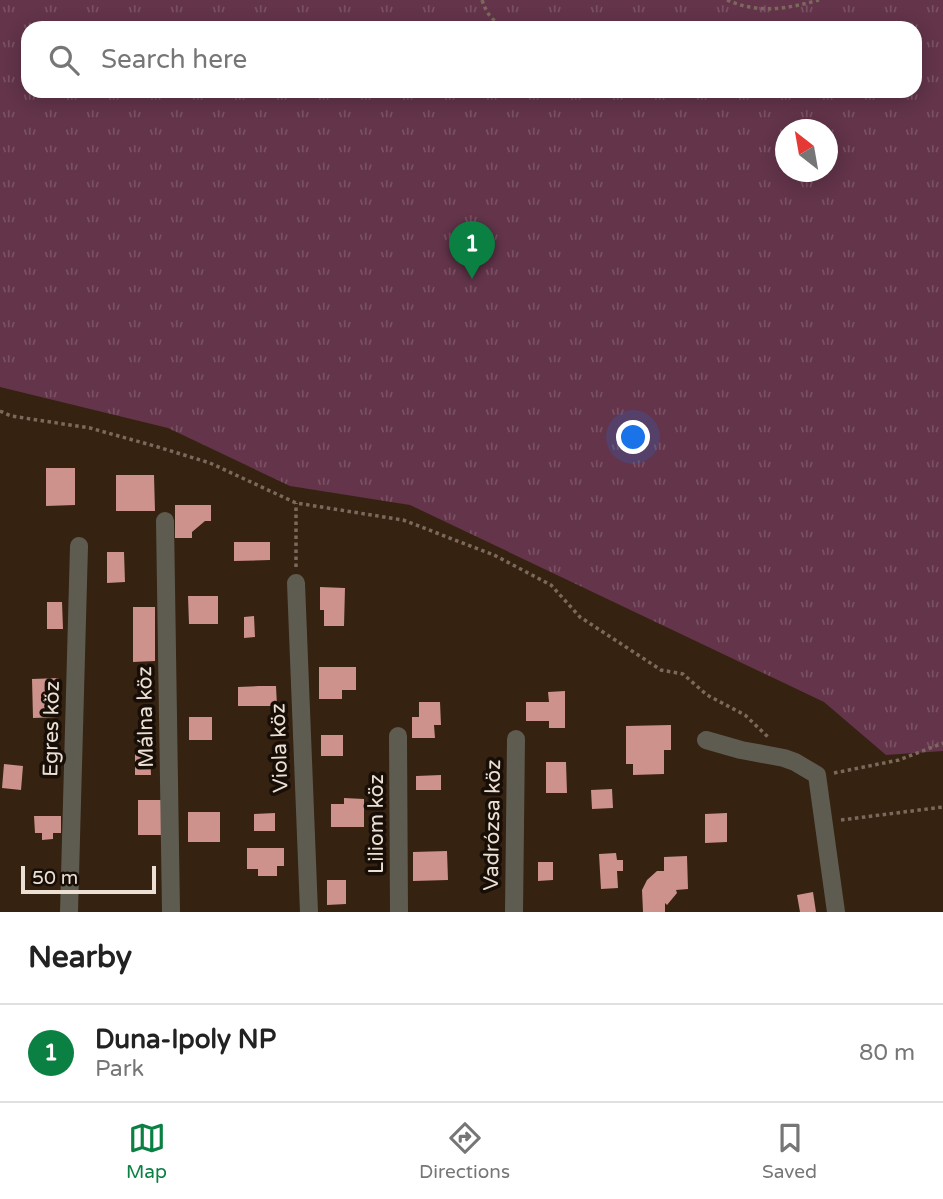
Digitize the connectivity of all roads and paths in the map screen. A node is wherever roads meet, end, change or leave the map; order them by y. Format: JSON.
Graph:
{"nodes":[{"id":1,"x":482,"y":0,"type":"edge"},
{"id":2,"x":727,"y":0,"type":"edge"},
{"id":3,"x":819,"y":0,"type":"edge"},
{"id":4,"x":494,"y":21,"type":"edge"},
{"id":5,"x":0,"y":411,"type":"edge"},
{"id":6,"x":296,"y":503,"type":"junction"},
{"id":7,"x":165,"y":521,"type":"dead end"},
{"id":8,"x":79,"y":546,"type":"dead end"},
{"id":9,"x":296,"y":583,"type":"joint"},
{"id":10,"x":398,"y":736,"type":"dead end"},
{"id":11,"x":516,"y":739,"type":"dead end"},
{"id":12,"x":706,"y":740,"type":"dead end"},
{"id":13,"x":943,"y":743,"type":"edge"},
{"id":14,"x":795,"y":762,"type":"junction"},
{"id":15,"x":832,"y":773,"type":"dead end"},
{"id":16,"x":943,"y":807,"type":"edge"},
{"id":17,"x":824,"y":822,"type":"junction"},
{"id":18,"x":69,"y":912,"type":"edge"},
{"id":19,"x":171,"y":912,"type":"edge"},
{"id":20,"x":309,"y":912,"type":"edge"},
{"id":21,"x":399,"y":912,"type":"edge"},
{"id":22,"x":514,"y":912,"type":"edge"},
{"id":23,"x":836,"y":912,"type":"edge"}],
"edges":[{"from":1,"to":4,"type":"path"},
{"from":2,"to":3,"type":"path"},
{"from":5,"to":6,"type":"path"},
{"from":6,"to":9,"type":"path"},
{"from":6,"to":14,"type":"path"},
{"from":7,"to":19,"type":"street","name":"Málna köz"},
{"from":8,"to":18,"type":"street","name":"Egres köz"},
{"from":9,"to":20,"type":"street","name":"Viola köz"},
{"from":10,"to":21,"type":"street","name":"Liliom köz"},
{"from":11,"to":22,"type":"street","name":"Vadrózsa köz"},
{"from":12,"to":14,"type":"street"},
{"from":13,"to":15,"type":"path"},
{"from":14,"to":17,"type":"street"},
{"from":16,"to":17,"type":"path"},
{"from":17,"to":23,"type":"street"}]}
